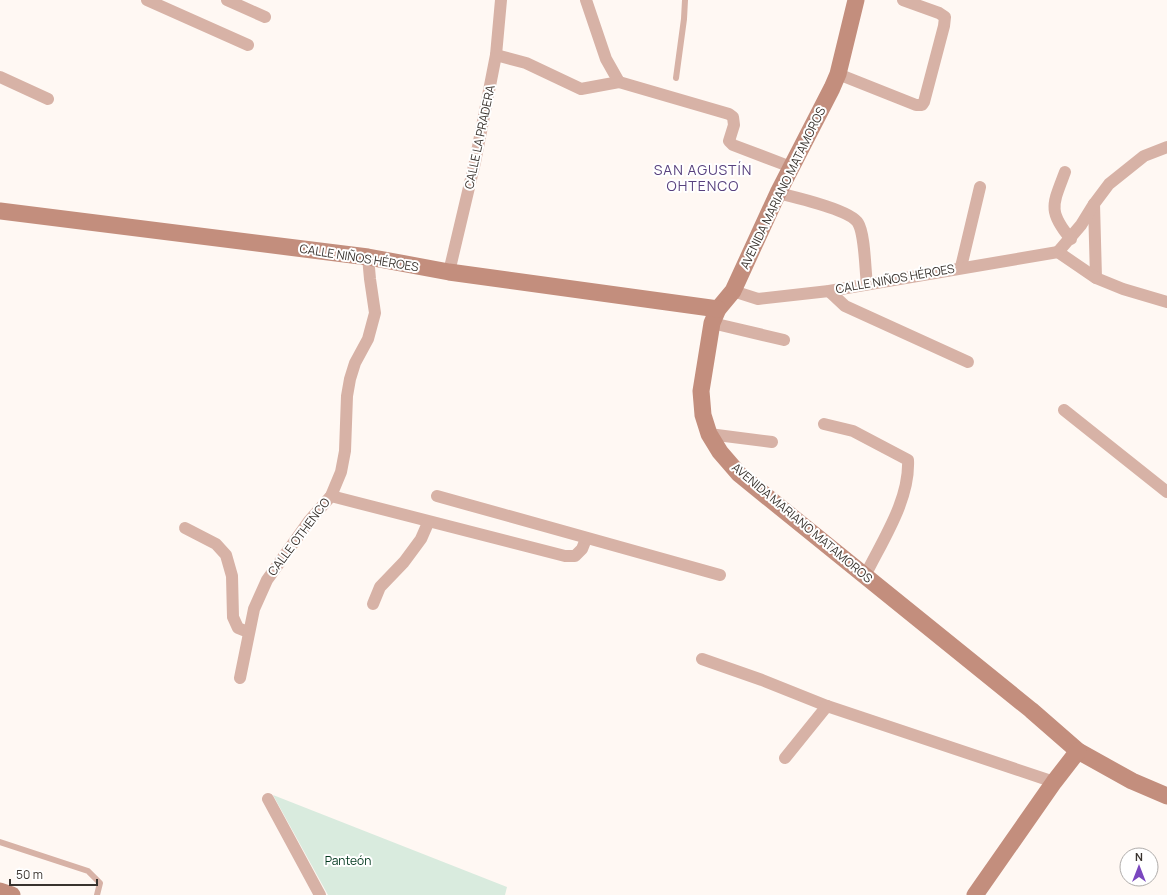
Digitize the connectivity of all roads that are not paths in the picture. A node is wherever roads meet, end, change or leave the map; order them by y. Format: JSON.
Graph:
{"nodes":[{"id":1,"x":147,"y":0,"type":"edge"},
{"id":2,"x":227,"y":0,"type":"edge"},
{"id":3,"x":501,"y":0,"type":"edge"},
{"id":4,"x":586,"y":0,"type":"edge"},
{"id":5,"x":685,"y":0,"type":"edge"},
{"id":6,"x":856,"y":0,"type":"edge"},
{"id":7,"x":903,"y":0,"type":"edge"},
{"id":8,"x":266,"y":17,"type":"dead end"},
{"id":9,"x":248,"y":45,"type":"dead end"},
{"id":10,"x":496,"y":56,"type":"junction"},
{"id":11,"x":838,"y":74,"type":"junction"},
{"id":12,"x":0,"y":77,"type":"edge"},
{"id":13,"x":676,"y":78,"type":"dead end"},
{"id":14,"x":619,"y":82,"type":"junction"},
{"id":15,"x":48,"y":99,"type":"dead end"},
{"id":16,"x":1167,"y":147,"type":"edge"},
{"id":17,"x":791,"y":167,"type":"junction"},
{"id":18,"x":1065,"y":172,"type":"dead end"},
{"id":19,"x":980,"y":187,"type":"dead end"},
{"id":20,"x":778,"y":193,"type":"junction"},
{"id":21,"x":1094,"y":204,"type":"junction"},
{"id":22,"x":0,"y":211,"type":"edge"},
{"id":23,"x":1071,"y":239,"type":"junction"},
{"id":24,"x":1058,"y":252,"type":"junction"},
{"id":25,"x":368,"y":257,"type":"junction"},
{"id":26,"x":961,"y":267,"type":"junction"},
{"id":27,"x":449,"y":272,"type":"junction"},
{"id":28,"x":1096,"y":278,"type":"junction"},
{"id":29,"x":866,"y":284,"type":"junction"},
{"id":30,"x":829,"y":291,"type":"junction"},
{"id":31,"x":733,"y":292,"type":"junction"},
{"id":32,"x":1167,"y":302,"type":"edge"},
{"id":33,"x":715,"y":316,"type":"junction"},
{"id":34,"x":784,"y":340,"type":"dead end"},
{"id":35,"x":968,"y":362,"type":"dead end"},
{"id":36,"x":1064,"y":410,"type":"dead end"},
{"id":37,"x":824,"y":424,"type":"dead end"},
{"id":38,"x":709,"y":434,"type":"junction"},
{"id":39,"x":772,"y":442,"type":"dead end"},
{"id":40,"x":1167,"y":492,"type":"edge"},
{"id":41,"x":331,"y":496,"type":"junction"},
{"id":42,"x":437,"y":496,"type":"dead end"},
{"id":43,"x":428,"y":523,"type":"junction"},
{"id":44,"x":185,"y":528,"type":"dead end"},
{"id":45,"x":586,"y":539,"type":"junction"},
{"id":46,"x":720,"y":576,"type":"dead end"},
{"id":47,"x":865,"y":576,"type":"junction"},
{"id":48,"x":373,"y":604,"type":"dead end"},
{"id":49,"x":248,"y":632,"type":"junction"},
{"id":50,"x":702,"y":659,"type":"dead end"},
{"id":51,"x":240,"y":678,"type":"dead end"},
{"id":52,"x":827,"y":706,"type":"junction"},
{"id":53,"x":1078,"y":751,"type":"junction"},
{"id":54,"x":784,"y":758,"type":"dead end"},
{"id":55,"x":1054,"y":782,"type":"junction"},
{"id":56,"x":1167,"y":796,"type":"edge"},
{"id":57,"x":268,"y":799,"type":"dead end"},
{"id":58,"x":0,"y":842,"type":"edge"},
{"id":59,"x":0,"y":891,"type":"edge"},
{"id":60,"x":12,"y":895,"type":"edge"},
{"id":61,"x":97,"y":895,"type":"edge"},
{"id":62,"x":320,"y":895,"type":"edge"},
{"id":63,"x":975,"y":895,"type":"edge"}],
"edges":[{"from":1,"to":9,"type":"street"},
{"from":2,"to":8,"type":"street"},
{"from":3,"to":10,"type":"street","name":"CALLE LA PRADERA"},
{"from":4,"to":14,"type":"street"},
{"from":5,"to":13,"type":"lane"},
{"from":6,"to":11,"type":"street","name":"AVENIDA MARIANO MATAMOROS"},
{"from":7,"to":11,"type":"street"},
{"from":10,"to":14,"type":"street"},
{"from":10,"to":27,"type":"street","name":"CALLE LA PRADERA"},
{"from":11,"to":17,"type":"street","name":"AVENIDA MARIANO MATAMOROS"},
{"from":12,"to":15,"type":"street"},
{"from":14,"to":17,"type":"street"},
{"from":16,"to":21,"type":"street"},
{"from":17,"to":20,"type":"street","name":"AVENIDA MARIANO MATAMOROS"},
{"from":18,"to":23,"type":"street"},
{"from":19,"to":26,"type":"street"},
{"from":20,"to":29,"type":"street"},
{"from":20,"to":31,"type":"street","name":"AVENIDA MARIANO MATAMOROS"},
{"from":21,"to":23,"type":"street"},
{"from":21,"to":28,"type":"street"},
{"from":22,"to":25,"type":"street","name":"CALLE NIÑOS HÉROES"},
{"from":23,"to":24,"type":"street"},
{"from":24,"to":26,"type":"street","name":"CALLE NIÑOS HÉROES"},
{"from":24,"to":28,"type":"street"},
{"from":25,"to":27,"type":"street","name":"CALLE NIÑOS HÉROES"},
{"from":25,"to":41,"type":"street","name":"CALLE OTHENCO"},
{"from":26,"to":29,"type":"street","name":"CALLE NIÑOS HÉROES"},
{"from":27,"to":33,"type":"street","name":"CALLE NIÑOS HÉROES"},
{"from":28,"to":32,"type":"street"},
{"from":29,"to":30,"type":"street","name":"CALLE NIÑOS HÉROES"},
{"from":30,"to":31,"type":"street","name":"CALLE NIÑOS HÉROES"},
{"from":30,"to":35,"type":"street"},
{"from":31,"to":33,"type":"street","name":"AVENIDA MARIANO MATAMOROS"},
{"from":33,"to":34,"type":"street"},
{"from":33,"to":38,"type":"street","name":"AVENIDA MARIANO MATAMOROS"},
{"from":36,"to":40,"type":"street"},
{"from":37,"to":47,"type":"street"},
{"from":38,"to":39,"type":"street"},
{"from":38,"to":47,"type":"street","name":"AVENIDA MARIANO MATAMOROS"},
{"from":41,"to":43,"type":"street"},
{"from":41,"to":49,"type":"street","name":"CALLE OTHENCO"},
{"from":42,"to":45,"type":"street"},
{"from":43,"to":45,"type":"street"},
{"from":43,"to":48,"type":"street"},
{"from":44,"to":49,"type":"street"},
{"from":45,"to":46,"type":"street"},
{"from":47,"to":53,"type":"street","name":"AVENIDA MARIANO MATAMOROS"},
{"from":49,"to":51,"type":"street","name":"CALLE OTHENCO"},
{"from":50,"to":52,"type":"street"},
{"from":52,"to":54,"type":"street"},
{"from":52,"to":55,"type":"street"},
{"from":53,"to":55,"type":"street"},
{"from":53,"to":56,"type":"street","name":"AVENIDA MARIANO MATAMOROS"},
{"from":55,"to":63,"type":"street"},
{"from":57,"to":62,"type":"street"},
{"from":58,"to":61,"type":"lane"},
{"from":59,"to":60,"type":"street"}]}
